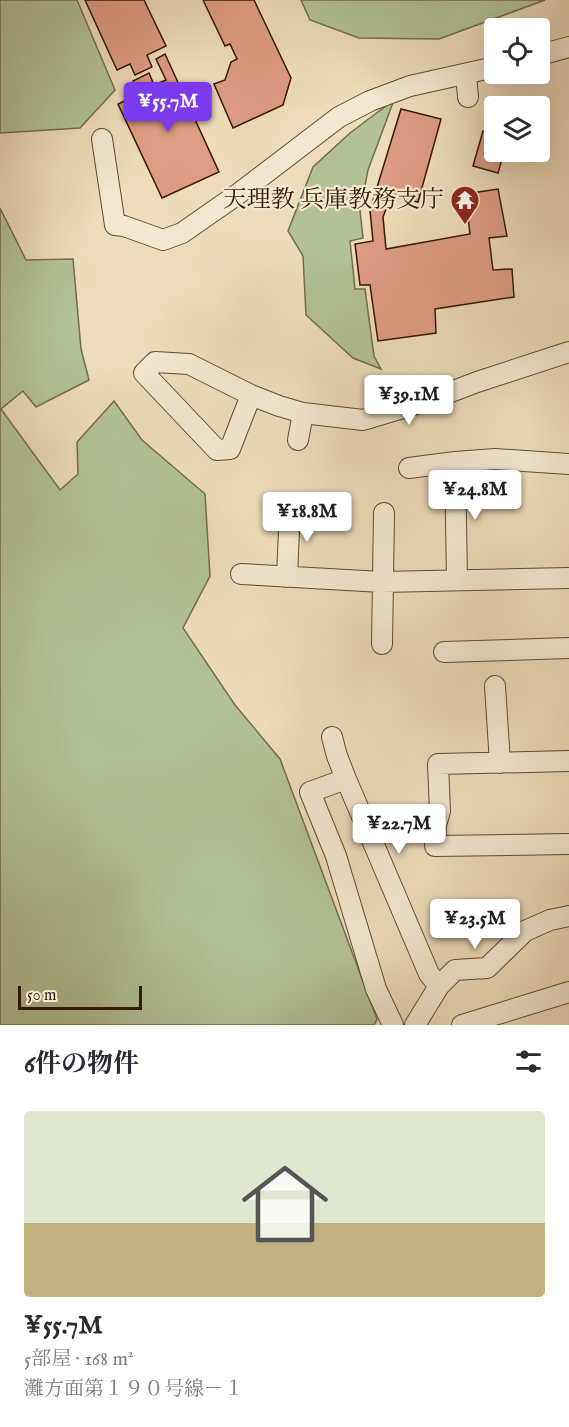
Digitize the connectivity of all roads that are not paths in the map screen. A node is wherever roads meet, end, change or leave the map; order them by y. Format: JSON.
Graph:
{"nodes":[{"id":1,"x":569,"y":47,"type":"edge"},
{"id":2,"x":550,"y":52,"type":"edge"},
{"id":3,"x":484,"y":70,"type":"edge"},
{"id":4,"x":466,"y":74,"type":"junction"},
{"id":5,"x":468,"y":97,"type":"dead end"},
{"id":6,"x":102,"y":139,"type":"dead end"},
{"id":7,"x":569,"y":352,"type":"edge"},
{"id":8,"x":251,"y":395,"type":"junction"},
{"id":9,"x":303,"y":413,"type":"junction"},
{"id":10,"x":298,"y":440,"type":"dead end"},
{"id":11,"x":456,"y":462,"type":"junction"},
{"id":12,"x":569,"y":464,"type":"edge"},
{"id":13,"x":409,"y":468,"type":"dead end"},
{"id":14,"x":290,"y":507,"type":"dead end"},
{"id":15,"x":384,"y":513,"type":"dead end"},
{"id":16,"x":241,"y":574,"type":"dead end"},
{"id":17,"x":287,"y":577,"type":"junction"},
{"id":18,"x":569,"y":578,"type":"edge"},
{"id":19,"x":457,"y":580,"type":"junction"},
{"id":20,"x":382,"y":582,"type":"junction"},
{"id":21,"x":382,"y":644,"type":"dead end"},
{"id":22,"x":569,"y":648,"type":"edge"},
{"id":23,"x":444,"y":652,"type":"dead end"},
{"id":24,"x":495,"y":686,"type":"dead end"},
{"id":25,"x":332,"y":737,"type":"dead end"},
{"id":26,"x":569,"y":761,"type":"edge"},
{"id":27,"x":500,"y":763,"type":"junction"},
{"id":28,"x":346,"y":779,"type":"junction"},
{"id":29,"x":569,"y":844,"type":"edge"},
{"id":30,"x":569,"y":915,"type":"edge"},
{"id":31,"x":439,"y":986,"type":"junction"},
{"id":32,"x":569,"y":992,"type":"edge"},
{"id":33,"x":393,"y":1025,"type":"edge"},
{"id":34,"x":416,"y":1025,"type":"edge"},
{"id":35,"x":462,"y":1025,"type":"edge"}],
"edges":[{"from":1,"to":2,"type":"street"},
{"from":3,"to":4,"type":"street"},
{"from":4,"to":5,"type":"street"},
{"from":4,"to":6,"type":"street"},
{"from":7,"to":9,"type":"street"},
{"from":8,"to":8,"type":"street"},
{"from":8,"to":9,"type":"street"},
{"from":9,"to":10,"type":"street"},
{"from":11,"to":12,"type":"street"},
{"from":11,"to":13,"type":"street"},
{"from":11,"to":19,"type":"street"},
{"from":14,"to":17,"type":"street"},
{"from":15,"to":20,"type":"street"},
{"from":16,"to":17,"type":"street"},
{"from":17,"to":20,"type":"street"},
{"from":18,"to":19,"type":"street"},
{"from":19,"to":20,"type":"street"},
{"from":20,"to":21,"type":"street"},
{"from":22,"to":23,"type":"street"},
{"from":24,"to":27,"type":"street"},
{"from":25,"to":28,"type":"street"},
{"from":26,"to":27,"type":"street"},
{"from":27,"to":29,"type":"street"},
{"from":28,"to":31,"type":"street"},
{"from":28,"to":33,"type":"street"},
{"from":30,"to":31,"type":"street"},
{"from":31,"to":34,"type":"street"},
{"from":32,"to":35,"type":"street"}]}
